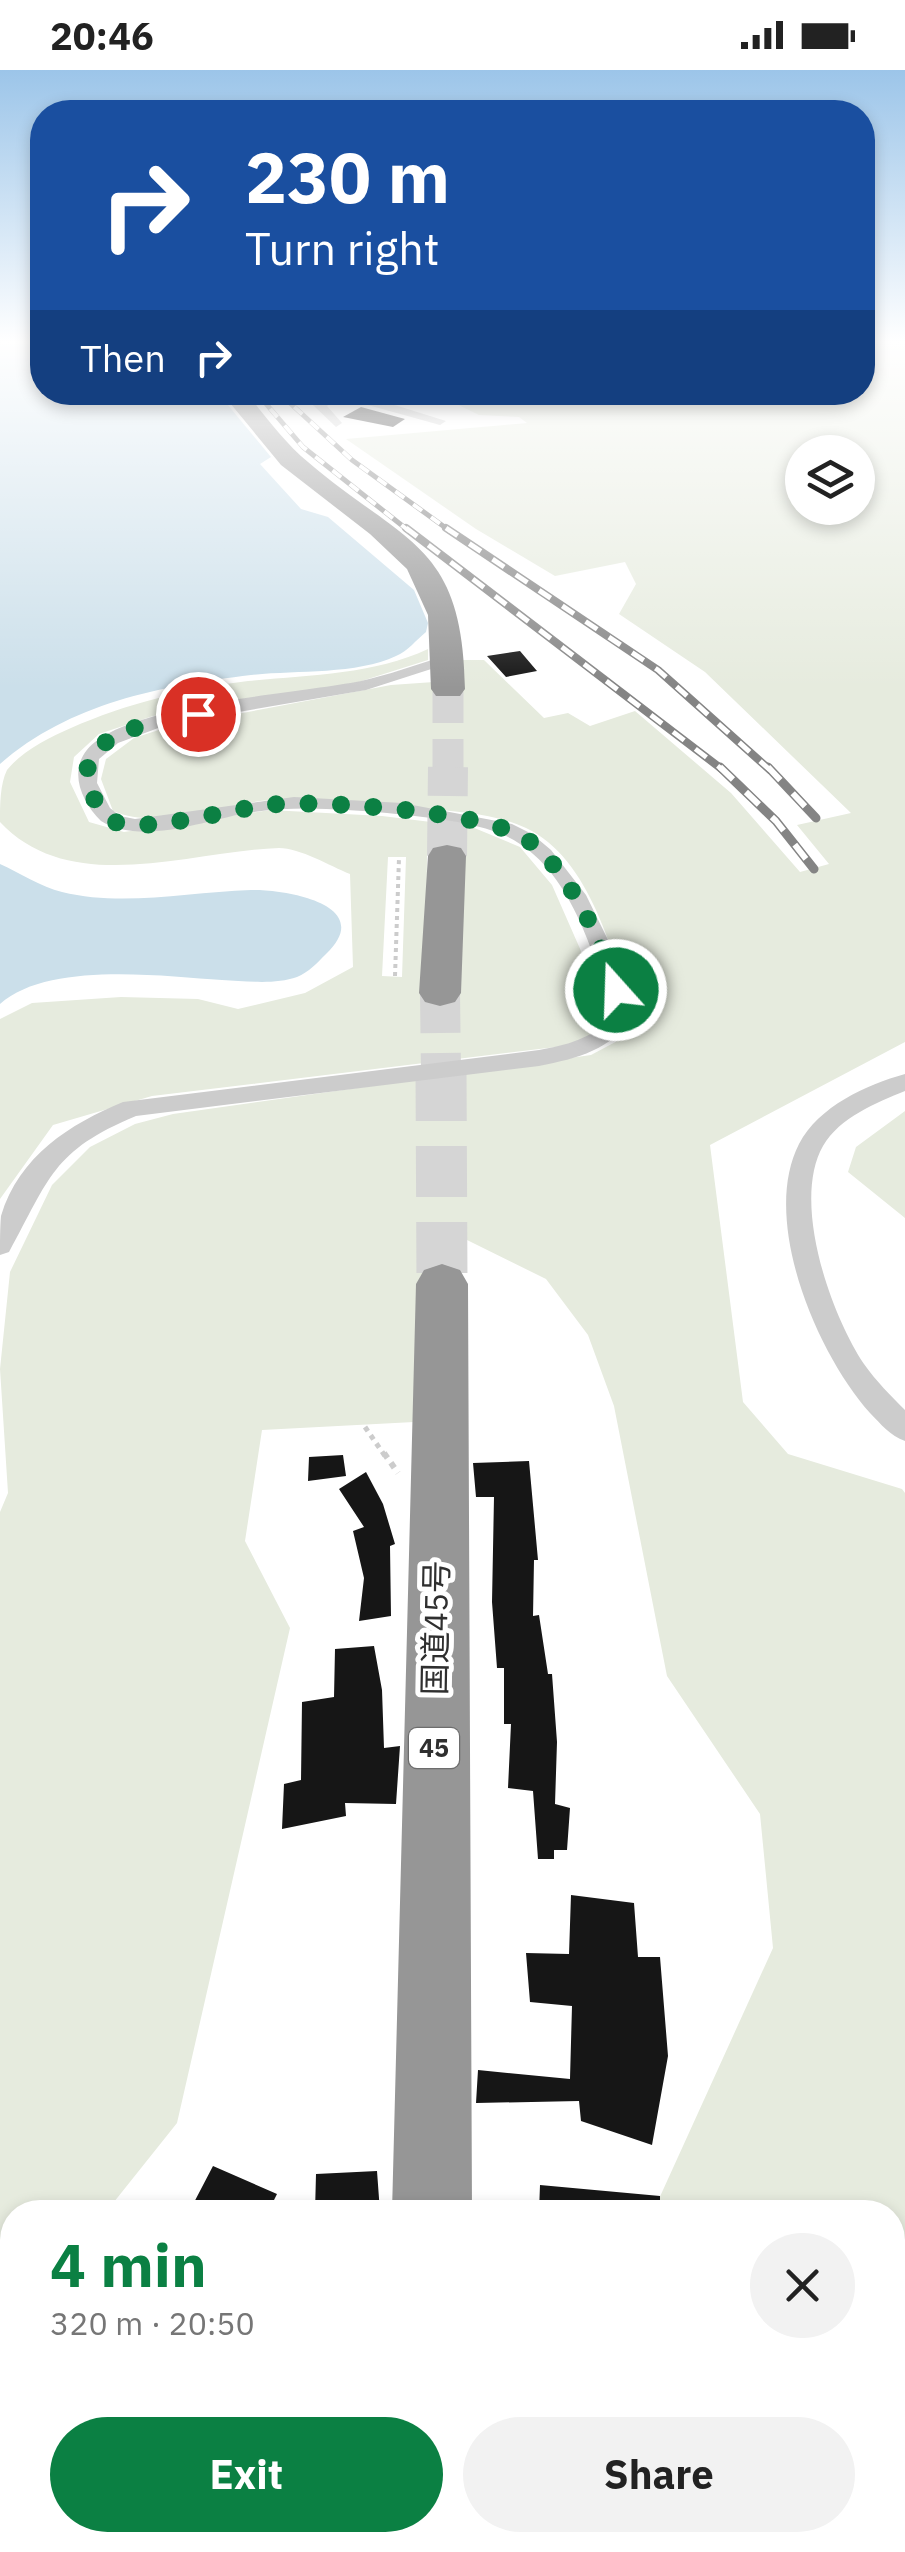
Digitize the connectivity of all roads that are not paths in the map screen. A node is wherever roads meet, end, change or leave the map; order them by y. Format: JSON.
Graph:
{"nodes":[{"id":1,"x":289,"y":457,"type":"edge"},
{"id":2,"x":448,"y":675,"type":"joint"},
{"id":3,"x":447,"y":856,"type":"tunnel mouth"},
{"id":4,"x":440,"y":992,"type":"tunnel mouth"},
{"id":5,"x":905,"y":1082,"type":"edge"},
{"id":6,"x":0,"y":1245,"type":"edge"},
{"id":7,"x":442,"y":1284,"type":"tunnel mouth"},
{"id":8,"x":905,"y":1430,"type":"edge"},
{"id":9,"x":432,"y":2200,"type":"edge"}],
"edges":[{"from":1,"to":2,"type":"highway"},
{"from":2,"to":6,"type":"street"},
{"from":3,"to":4,"type":"highway"},
{"from":5,"to":8,"type":"street"},
{"from":7,"to":9,"type":"highway","name":"国道45号","number":"45"}]}
